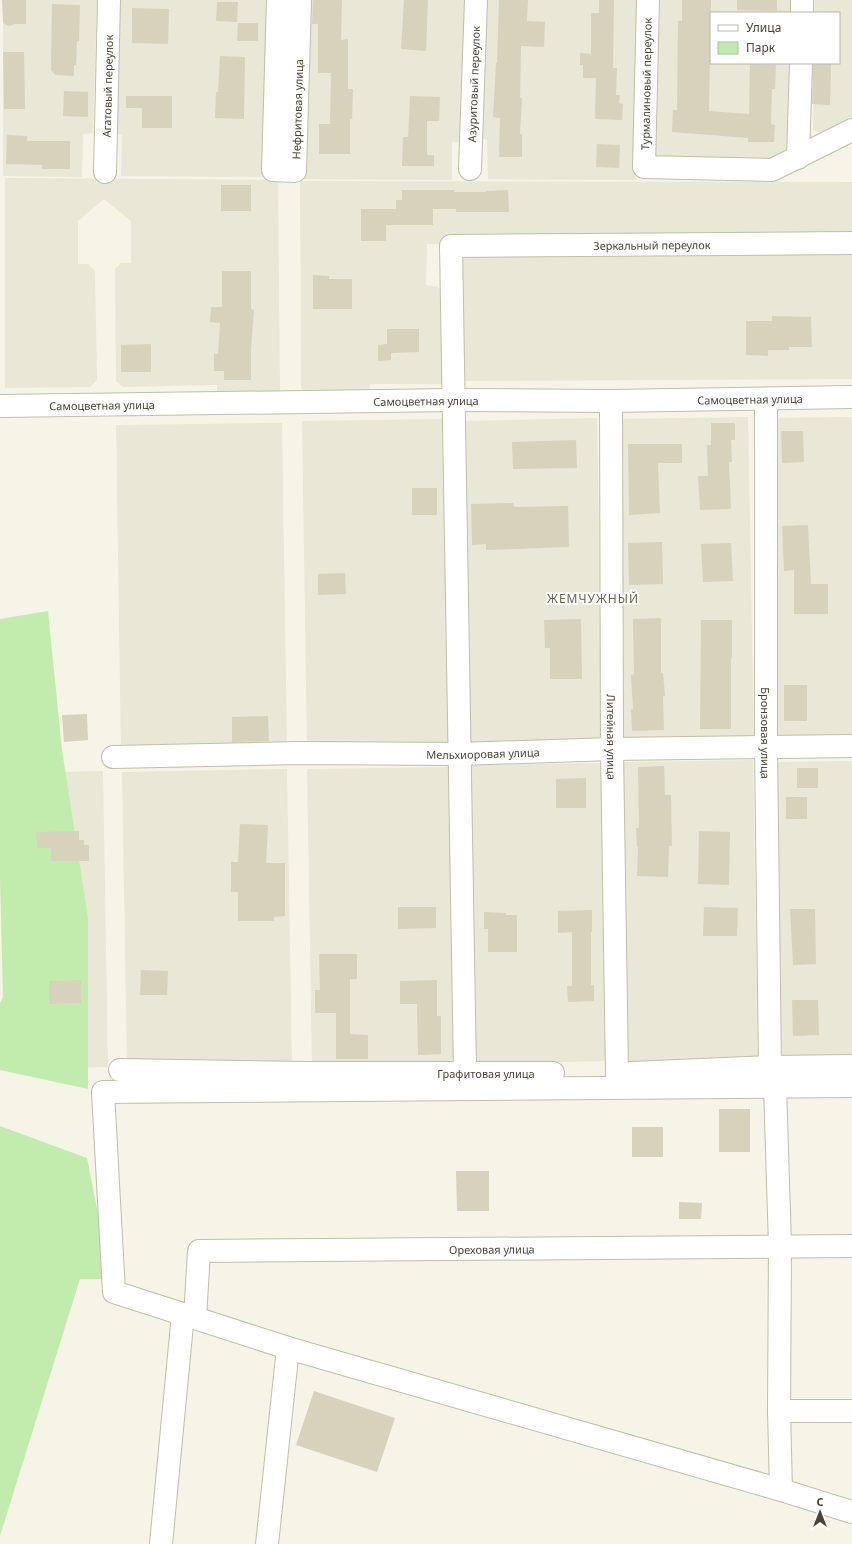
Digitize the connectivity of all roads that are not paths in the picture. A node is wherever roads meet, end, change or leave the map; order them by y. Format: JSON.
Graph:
{"nodes":[{"id":1,"x":109,"y":0,"type":"edge"},
{"id":2,"x":278,"y":0,"type":"edge"},
{"id":3,"x":300,"y":0,"type":"edge"},
{"id":4,"x":476,"y":0,"type":"edge"},
{"id":5,"x":648,"y":0,"type":"edge"},
{"id":6,"x":802,"y":0,"type":"edge"},
{"id":7,"x":802,"y":12,"type":"edge"},
{"id":8,"x":800,"y":64,"type":"edge"},
{"id":9,"x":852,"y":130,"type":"edge"},
{"id":10,"x":798,"y":158,"type":"junction"},
{"id":11,"x":470,"y":169,"type":"dead end"},
{"id":12,"x":105,"y":172,"type":"dead end"},
{"id":13,"x":852,"y":242,"type":"edge"},
{"id":14,"x":852,"y":397,"type":"edge"},
{"id":15,"x":766,"y":399,"type":"junction"},
{"id":16,"x":453,"y":400,"type":"junction"},
{"id":17,"x":611,"y":401,"type":"junction"},
{"id":18,"x":0,"y":406,"type":"edge"},
{"id":19,"x":852,"y":746,"type":"edge"},
{"id":20,"x":766,"y":747,"type":"junction"},
{"id":21,"x":612,"y":749,"type":"junction"},
{"id":22,"x":460,"y":754,"type":"junction"},
{"id":23,"x":113,"y":756,"type":"dead end"},
{"id":24,"x":852,"y":1066,"type":"edge"},
{"id":25,"x":120,"y":1070,"type":"dead end"},
{"id":26,"x":465,"y":1072,"type":"junction"},
{"id":27,"x":618,"y":1074,"type":"junction"},
{"id":28,"x":772,"y":1077,"type":"junction"},
{"id":29,"x":852,"y":1086,"type":"edge"},
{"id":30,"x":780,"y":1246,"type":"junction"},
{"id":31,"x":852,"y":1246,"type":"edge"},
{"id":32,"x":189,"y":1316,"type":"junction"},
{"id":33,"x":288,"y":1348,"type":"junction"},
{"id":34,"x":779,"y":1411,"type":"junction"},
{"id":35,"x":852,"y":1411,"type":"edge"},
{"id":36,"x":781,"y":1490,"type":"junction"},
{"id":37,"x":852,"y":1512,"type":"edge"},
{"id":38,"x":161,"y":1544,"type":"edge"},
{"id":39,"x":267,"y":1544,"type":"edge"}],
"edges":[{"from":1,"to":12,"type":"street","name":"Агатовый переулок"},
{"from":2,"to":3,"type":"street","name":"Нефритовая улица"},
{"from":4,"to":11,"type":"street","name":"Азуритовый переулок"},
{"from":5,"to":10,"type":"street","name":"Турмалиновый переулок"},
{"from":6,"to":7,"type":"street"},
{"from":8,"to":10,"type":"street"},
{"from":9,"to":10,"type":"street"},
{"from":13,"to":16,"type":"street","name":"Зеркальный переулок"},
{"from":14,"to":15,"type":"street","name":"Самоцветная улица"},
{"from":15,"to":17,"type":"street","name":"Самоцветная улица"},
{"from":15,"to":20,"type":"street","name":"Бронзовая улица"},
{"from":16,"to":17,"type":"street","name":"Самоцветная улица"},
{"from":16,"to":18,"type":"street","name":"Самоцветная улица"},
{"from":16,"to":22,"type":"street"},
{"from":17,"to":21,"type":"street","name":"Литейная улица"},
{"from":19,"to":20,"type":"street","name":"Мельхиоровая улица"},
{"from":20,"to":21,"type":"street","name":"Мельхиоровая улица"},
{"from":20,"to":28,"type":"street","name":"Бронзовая улица"},
{"from":21,"to":22,"type":"street","name":"Мельхиоровая улица"},
{"from":21,"to":27,"type":"street","name":"Литейная улица"},
{"from":22,"to":23,"type":"street","name":"Мельхиоровая улица"},
{"from":22,"to":26,"type":"street"},
{"from":24,"to":28,"type":"street","name":"Графитовая улица"},
{"from":25,"to":26,"type":"street","name":"Графитовая улица"},
{"from":26,"to":27,"type":"street","name":"Графитовая улица"},
{"from":27,"to":28,"type":"street","name":"Графитовая улица"},
{"from":28,"to":29,"type":"street"},
{"from":28,"to":30,"type":"street","name":"Бронзовая улица"},
{"from":28,"to":32,"type":"street"},
{"from":30,"to":31,"type":"street","name":"Ореховая улица"},
{"from":30,"to":32,"type":"street","name":"Ореховая улица"},
{"from":30,"to":34,"type":"street","name":"Бронзовая улица"},
{"from":32,"to":33,"type":"street"},
{"from":32,"to":38,"type":"street"},
{"from":33,"to":36,"type":"street"},
{"from":33,"to":39,"type":"street"},
{"from":34,"to":35,"type":"street"},
{"from":34,"to":36,"type":"street","name":"Бронзовая улица"},
{"from":36,"to":37,"type":"street"}]}
